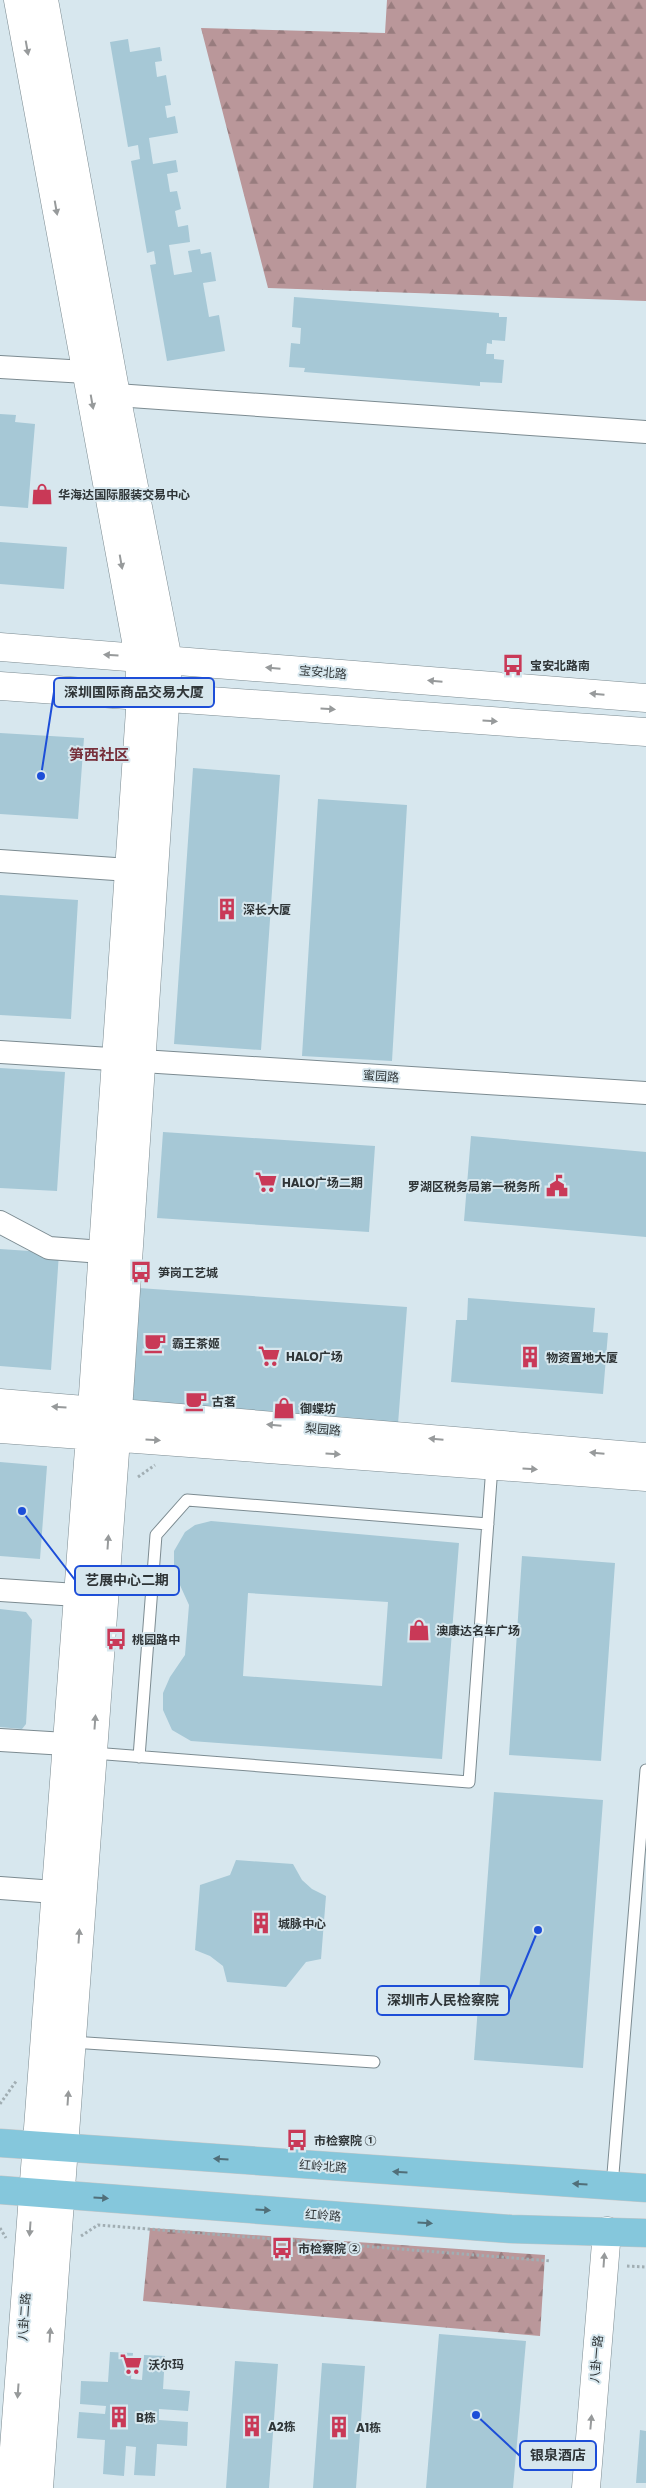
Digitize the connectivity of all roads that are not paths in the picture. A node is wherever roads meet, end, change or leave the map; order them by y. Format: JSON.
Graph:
{"nodes":[{"id":1,"x":18,"y":0,"type":"edge"},
{"id":2,"x":44,"y":0,"type":"edge"},
{"id":3,"x":0,"y":367,"type":"edge"},
{"id":4,"x":86,"y":372,"type":"junction"},
{"id":5,"x":116,"y":395,"type":"junction"},
{"id":6,"x":646,"y":432,"type":"edge"},
{"id":7,"x":0,"y":647,"type":"edge"},
{"id":8,"x":139,"y":657,"type":"junction"},
{"id":9,"x":168,"y":660,"type":"junction"},
{"id":10,"x":0,"y":686,"type":"edge"},
{"id":11,"x":154,"y":697,"type":"junction"},
{"id":12,"x":646,"y":698,"type":"edge"},
{"id":13,"x":646,"y":732,"type":"edge"},
{"id":14,"x":0,"y":861,"type":"edge"},
{"id":15,"x":129,"y":870,"type":"junction"},
{"id":16,"x":0,"y":1052,"type":"edge"},
{"id":17,"x":129,"y":1060,"type":"junction"},
{"id":18,"x":646,"y":1093,"type":"edge"},
{"id":19,"x":0,"y":1222,"type":"edge"},
{"id":20,"x":102,"y":1252,"type":"junction"},
{"id":21,"x":0,"y":1403,"type":"edge"},
{"id":22,"x":104,"y":1423,"type":"junction"},
{"id":23,"x":0,"y":1429,"type":"edge"},
{"id":24,"x":646,"y":1458,"type":"edge"},
{"id":25,"x":492,"y":1466,"type":"junction"},
{"id":26,"x":646,"y":1477,"type":"edge"},
{"id":27,"x":488,"y":1524,"type":"junction"},
{"id":28,"x":0,"y":1590,"type":"edge"},
{"id":29,"x":77,"y":1595,"type":"junction"},
{"id":30,"x":0,"y":1740,"type":"edge"},
{"id":31,"x":66,"y":1744,"type":"junction"},
{"id":32,"x":93,"y":1753,"type":"junction"},
{"id":33,"x":139,"y":1757,"type":"junction"},
{"id":34,"x":646,"y":1770,"type":"edge"},
{"id":35,"x":0,"y":1888,"type":"edge"},
{"id":36,"x":55,"y":1892,"type":"junction"},
{"id":37,"x":72,"y":2042,"type":"junction"},
{"id":38,"x":374,"y":2062,"type":"dead end"},
{"id":39,"x":0,"y":2142,"type":"edge"},
{"id":40,"x":36,"y":2145,"type":"junction"},
{"id":41,"x":65,"y":2147,"type":"junction"},
{"id":42,"x":612,"y":2186,"type":"junction"},
{"id":43,"x":646,"y":2188,"type":"edge"},
{"id":44,"x":0,"y":2190,"type":"edge"},
{"id":45,"x":33,"y":2193,"type":"junction"},
{"id":46,"x":61,"y":2195,"type":"junction"},
{"id":47,"x":607,"y":2231,"type":"junction"},
{"id":48,"x":646,"y":2233,"type":"edge"},
{"id":49,"x":11,"y":2488,"type":"edge"},
{"id":50,"x":39,"y":2488,"type":"edge"},
{"id":51,"x":586,"y":2488,"type":"edge"}],
"edges":[{"from":1,"to":4,"type":"street","one_way":true},
{"from":2,"to":5,"type":"street"},
{"from":3,"to":4,"type":"street"},
{"from":4,"to":8,"type":"street","one_way":true},
{"from":5,"to":6,"type":"street"},
{"from":5,"to":9,"type":"street"},
{"from":8,"to":7,"type":"street","name":"宝安北路","one_way":true},
{"from":8,"to":9,"type":"street","name":"宝安北路"},
{"from":8,"to":11,"type":"street"},
{"from":9,"to":11,"type":"street"},
{"from":12,"to":9,"type":"street","name":"宝安北路","one_way":true},
{"from":10,"to":11,"type":"street"},
{"from":11,"to":13,"type":"street","one_way":true},
{"from":11,"to":15,"type":"street"},
{"from":11,"to":17,"type":"street"},
{"from":14,"to":15,"type":"street"},
{"from":15,"to":17,"type":"street"},
{"from":16,"to":17,"type":"street","name":"蜜园路"},
{"from":17,"to":18,"type":"street","name":"蜜园路"},
{"from":17,"to":20,"type":"street"},
{"from":17,"to":22,"type":"street"},
{"from":19,"to":20,"type":"street"},
{"from":20,"to":22,"type":"street"},
{"from":22,"to":21,"type":"street","name":"梨园路","one_way":true},
{"from":22,"to":23,"type":"street","name":"梨园路"},
{"from":24,"to":22,"type":"street","name":"梨园路","one_way":true},
{"from":22,"to":25,"type":"street","name":"梨园路","one_way":true},
{"from":22,"to":29,"type":"street","name":"八卦二路"},
{"from":32,"to":22,"type":"street","one_way":true},
{"from":25,"to":26,"type":"street","name":"梨园路","one_way":true},
{"from":25,"to":27,"type":"lane"},
{"from":27,"to":33,"type":"lane"},
{"from":27,"to":33,"type":"lane"},
{"from":28,"to":29,"type":"street"},
{"from":29,"to":31,"type":"street","name":"八卦二路"},
{"from":30,"to":31,"type":"street"},
{"from":31,"to":36,"type":"street","name":"八卦二路"},
{"from":32,"to":33,"type":"lane"},
{"from":37,"to":32,"type":"street","one_way":true},
{"from":34,"to":42,"type":"lane"},
{"from":35,"to":36,"type":"street"},
{"from":36,"to":40,"type":"street","name":"八卦二路"},
{"from":37,"to":38,"type":"lane"},
{"from":41,"to":37,"type":"street","one_way":true},
{"from":39,"to":40,"type":"main road","name":"红岭北路"},
{"from":40,"to":41,"type":"main road","name":"红岭北路"},
{"from":40,"to":45,"type":"street","name":"八卦二路"},
{"from":42,"to":41,"type":"main road","name":"红岭北路","one_way":true},
{"from":41,"to":46,"type":"street"},
{"from":42,"to":43,"type":"main road","name":"红岭北路"},
{"from":44,"to":45,"type":"main road","name":"红岭路"},
{"from":45,"to":46,"type":"main road","name":"红岭路"},
{"from":45,"to":49,"type":"street","name":"八卦二路","one_way":true},
{"from":46,"to":47,"type":"main road","name":"红岭路","one_way":true},
{"from":50,"to":46,"type":"street","one_way":true},
{"from":47,"to":48,"type":"main road","name":"红岭路"},
{"from":51,"to":47,"type":"street","name":"八卦一路","one_way":true}]}
